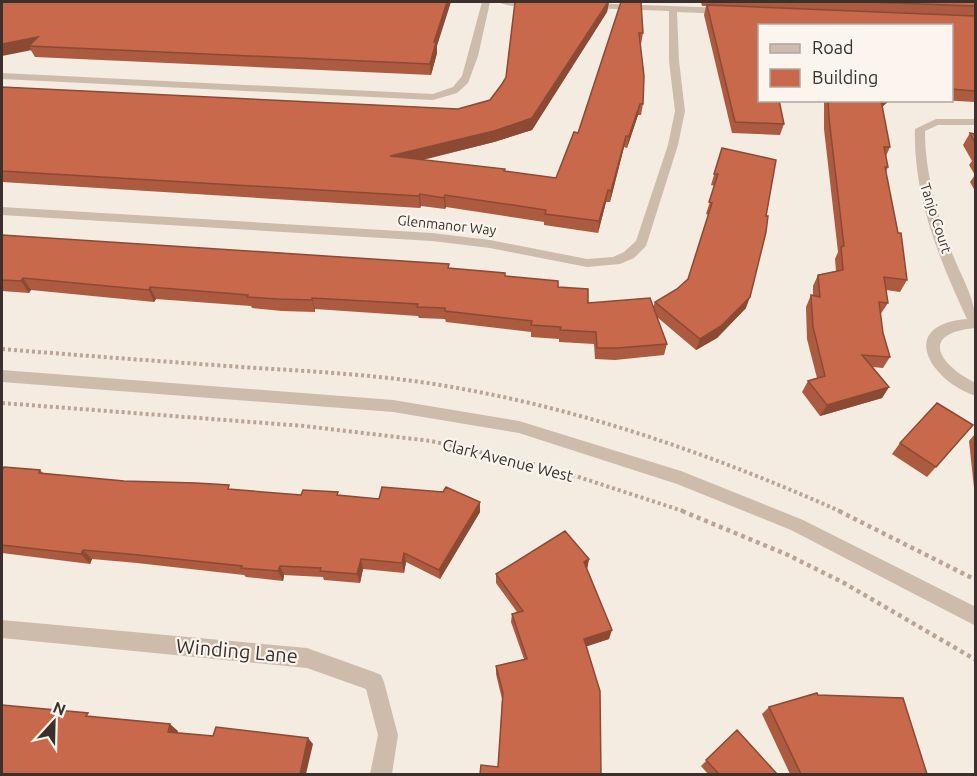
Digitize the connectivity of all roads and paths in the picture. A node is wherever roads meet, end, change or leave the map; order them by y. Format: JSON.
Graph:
{"nodes":[{"id":1,"x":486,"y":2,"type":"edge"},
{"id":2,"x":503,"y":2,"type":"edge"},
{"id":3,"x":548,"y":3,"type":"edge"},
{"id":4,"x":582,"y":5,"type":"edge"},
{"id":5,"x":673,"y":9,"type":"junction"},
{"id":6,"x":731,"y":11,"type":"edge"},
{"id":7,"x":2,"y":76,"type":"edge"},
{"id":8,"x":975,"y":122,"type":"edge"},
{"id":9,"x":2,"y":211,"type":"edge"},
{"id":10,"x":975,"y":323,"type":"edge"},
{"id":11,"x":2,"y":376,"type":"edge"},
{"id":12,"x":975,"y":390,"type":"edge"},
{"id":13,"x":2,"y":403,"type":"edge"},
{"id":14,"x":975,"y":617,"type":"edge"},
{"id":15,"x":2,"y":629,"type":"edge"},
{"id":16,"x":975,"y":660,"type":"edge"},
{"id":17,"x":381,"y":774,"type":"edge"}],
"edges":[{"from":1,"to":7,"type":"street"},
{"from":2,"to":3,"type":"street"},
{"from":4,"to":5,"type":"street"},
{"from":5,"to":6,"type":"street"},
{"from":5,"to":9,"type":"street","name":"Glenmanor Way"},
{"from":8,"to":10,"type":"street","name":"Tanjo Court"},
{"from":10,"to":12,"type":"street","name":"Tanjo Court"},
{"from":11,"to":14,"type":"street","name":"Clark Avenue West"},
{"from":13,"to":16,"type":"path","name":"Clark Avenue West"},
{"from":15,"to":17,"type":"street","name":"Winding Lane"}]}
